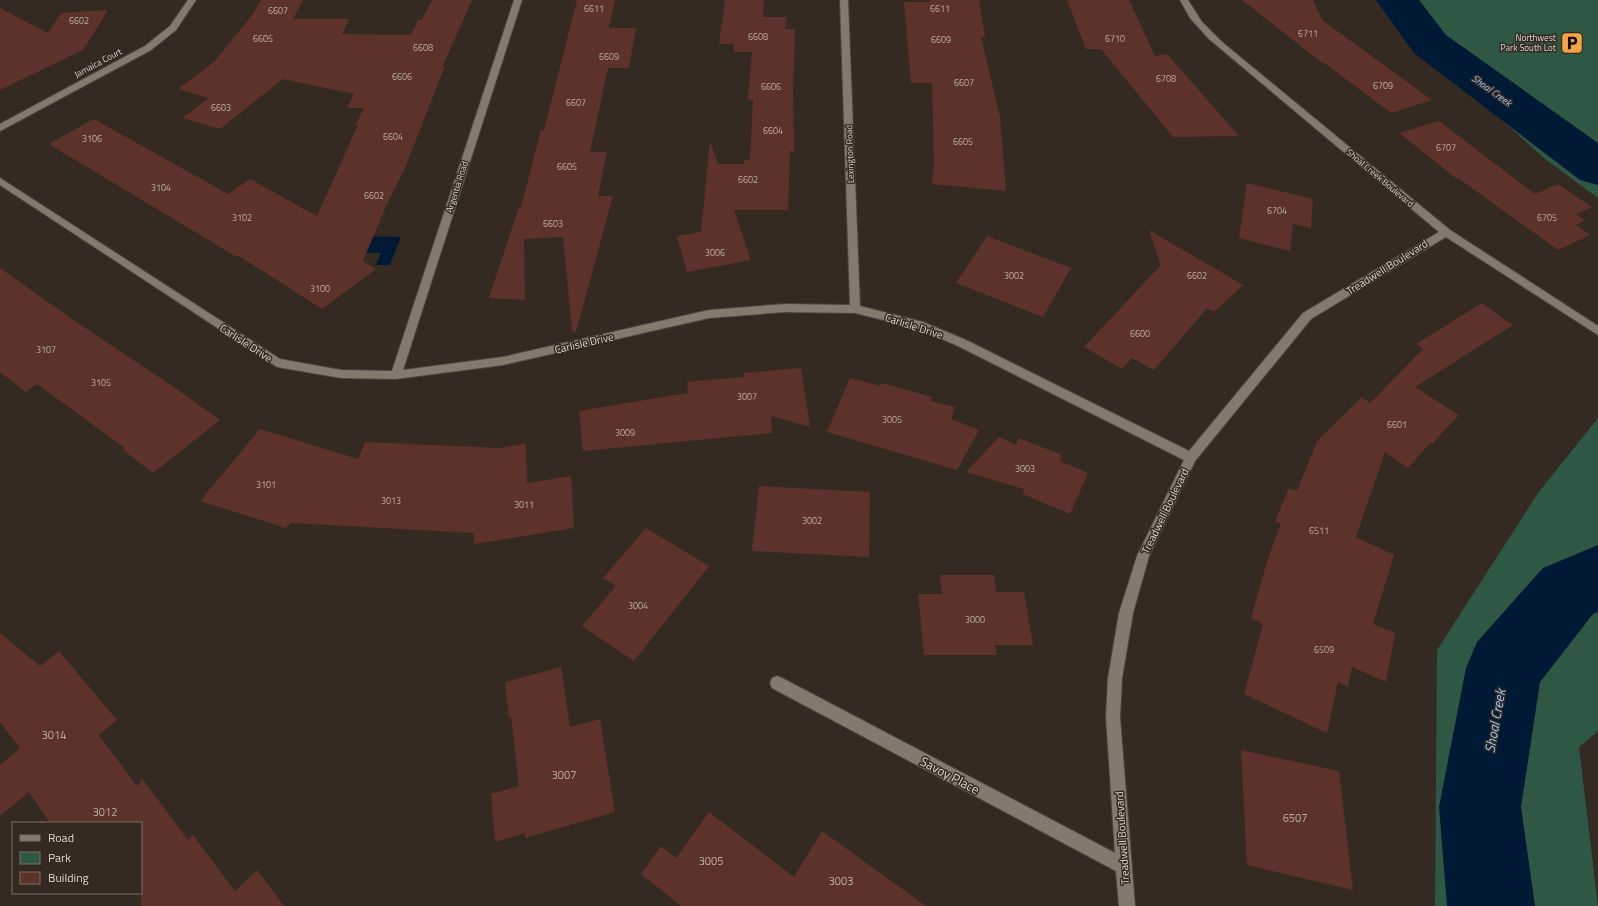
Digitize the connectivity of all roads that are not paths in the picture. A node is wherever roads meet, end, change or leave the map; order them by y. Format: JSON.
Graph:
{"nodes":[{"id":1,"x":192,"y":0,"type":"edge"},
{"id":2,"x":518,"y":0,"type":"edge"},
{"id":3,"x":844,"y":0,"type":"edge"},
{"id":4,"x":1184,"y":0,"type":"edge"},
{"id":5,"x":0,"y":128,"type":"edge"},
{"id":6,"x":0,"y":181,"type":"edge"},
{"id":7,"x":1446,"y":232,"type":"junction"},
{"id":8,"x":855,"y":309,"type":"junction"},
{"id":9,"x":1598,"y":331,"type":"edge"},
{"id":10,"x":396,"y":375,"type":"junction"},
{"id":11,"x":1191,"y":458,"type":"junction"},
{"id":12,"x":777,"y":683,"type":"dead end"},
{"id":13,"x":1124,"y":866,"type":"junction"},
{"id":14,"x":1127,"y":906,"type":"edge"}],
"edges":[{"from":1,"to":5,"type":"street","name":"Jamaica Court"},
{"from":2,"to":10,"type":"street","name":"Argentia Road"},
{"from":3,"to":8,"type":"street","name":"Lexington Road"},
{"from":4,"to":7,"type":"street","name":"Shoal Creek Boulevard"},
{"from":6,"to":10,"type":"street","name":"Carlisle Drive"},
{"from":7,"to":9,"type":"street","name":"Shoal Creek Boulevard"},
{"from":7,"to":11,"type":"street","name":"Treadwell Boulevard"},
{"from":8,"to":10,"type":"street","name":"Carlisle Drive"},
{"from":8,"to":11,"type":"street","name":"Carlisle Drive"},
{"from":11,"to":13,"type":"street","name":"Treadwell Boulevard"},
{"from":12,"to":13,"type":"street","name":"Savoy Place"},
{"from":13,"to":14,"type":"street","name":"Treadwell Boulevard"}]}
